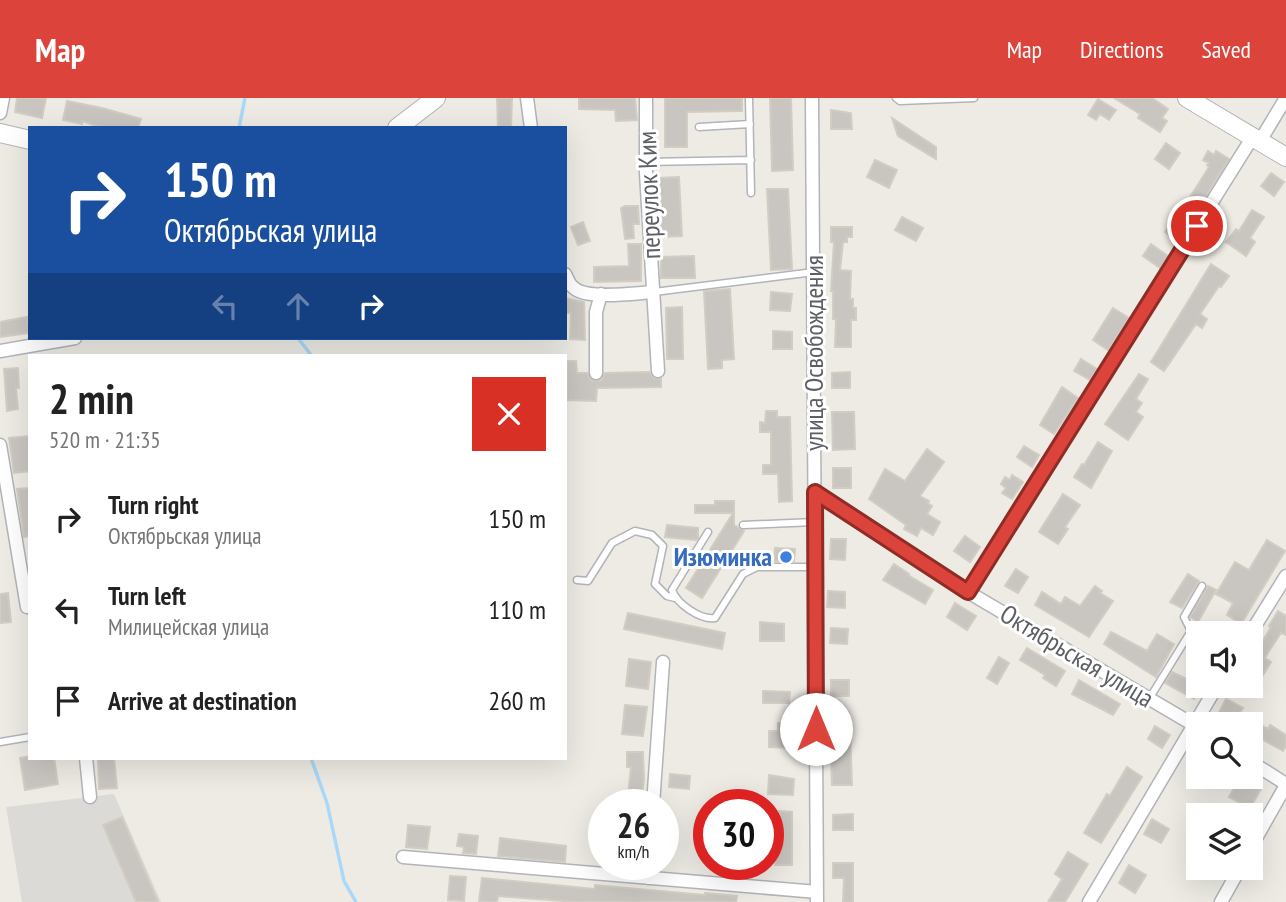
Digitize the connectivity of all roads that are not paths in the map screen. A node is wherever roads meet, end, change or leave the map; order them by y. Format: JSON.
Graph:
{"nodes":[{"id":1,"x":3,"y":98,"type":"edge"},
{"id":2,"x":436,"y":98,"type":"edge"},
{"id":3,"x":527,"y":98,"type":"edge"},
{"id":4,"x":646,"y":98,"type":"edge"},
{"id":5,"x":749,"y":98,"type":"edge"},
{"id":6,"x":812,"y":98,"type":"edge"},
{"id":7,"x":896,"y":98,"type":"edge"},
{"id":8,"x":974,"y":98,"type":"edge"},
{"id":9,"x":1187,"y":98,"type":"edge"},
{"id":10,"x":1286,"y":98,"type":"edge"},
{"id":11,"x":0,"y":113,"type":"edge"},
{"id":12,"x":750,"y":124,"type":"junction"},
{"id":13,"x":400,"y":126,"type":"edge"},
{"id":14,"x":531,"y":126,"type":"edge"},
{"id":15,"x":699,"y":127,"type":"dead end"},
{"id":16,"x":0,"y":133,"type":"edge"},
{"id":17,"x":1252,"y":138,"type":"junction"},
{"id":18,"x":28,"y":140,"type":"edge"},
{"id":19,"x":1286,"y":157,"type":"edge"},
{"id":20,"x":751,"y":160,"type":"junction"},
{"id":21,"x":646,"y":162,"type":"junction"},
{"id":22,"x":751,"y":193,"type":"dead end"},
{"id":23,"x":814,"y":272,"type":"junction"},
{"id":24,"x":567,"y":282,"type":"edge"},
{"id":25,"x":654,"y":292,"type":"junction"},
{"id":26,"x":601,"y":294,"type":"junction"},
{"id":27,"x":63,"y":340,"type":"edge"},
{"id":28,"x":0,"y":351,"type":"edge"},
{"id":29,"x":658,"y":371,"type":"dead end"},
{"id":30,"x":596,"y":373,"type":"dead end"},
{"id":31,"x":0,"y":445,"type":"edge"},
{"id":32,"x":815,"y":492,"type":"junction"},
{"id":33,"x":815,"y":522,"type":"junction"},
{"id":34,"x":743,"y":525,"type":"dead end"},
{"id":35,"x":708,"y":532,"type":"dead end"},
{"id":36,"x":815,"y":567,"type":"junction"},
{"id":37,"x":1286,"y":576,"type":"edge"},
{"id":38,"x":577,"y":580,"type":"dead end"},
{"id":39,"x":1202,"y":586,"type":"dead end"},
{"id":40,"x":968,"y":592,"type":"junction"},
{"id":41,"x":675,"y":598,"type":"junction"},
{"id":42,"x":28,"y":607,"type":"edge"},
{"id":43,"x":1258,"y":621,"type":"edge"},
{"id":44,"x":663,"y":662,"type":"dead end"},
{"id":45,"x":1149,"y":699,"type":"junction"},
{"id":46,"x":1186,"y":720,"type":"edge"},
{"id":47,"x":28,"y":737,"type":"edge"},
{"id":48,"x":0,"y":742,"type":"edge"},
{"id":49,"x":1186,"y":742,"type":"edge"},
{"id":50,"x":86,"y":760,"type":"edge"},
{"id":51,"x":1263,"y":770,"type":"edge"},
{"id":52,"x":1286,"y":785,"type":"edge"},
{"id":53,"x":654,"y":789,"type":"edge"},
{"id":54,"x":90,"y":797,"type":"dead end"},
{"id":55,"x":1263,"y":826,"type":"edge"},
{"id":56,"x":403,"y":857,"type":"dead end"},
{"id":57,"x":588,"y":873,"type":"edge"},
{"id":58,"x":666,"y":880,"type":"edge"},
{"id":59,"x":1233,"y":880,"type":"edge"},
{"id":60,"x":817,"y":897,"type":"edge"},
{"id":61,"x":1089,"y":902,"type":"edge"},
{"id":62,"x":1221,"y":902,"type":"edge"}],
"edges":[{"from":1,"to":11,"type":"street"},
{"from":2,"to":13,"type":"main road"},
{"from":3,"to":14,"type":"street"},
{"from":4,"to":21,"type":"street","name":"переулок Ким"},
{"from":5,"to":12,"type":"lane"},
{"from":6,"to":23,"type":"street","name":"улица Освобождения"},
{"from":7,"to":8,"type":"lane"},
{"from":9,"to":17,"type":"main road"},
{"from":10,"to":17,"type":"street"},
{"from":12,"to":15,"type":"lane"},
{"from":12,"to":20,"type":"lane"},
{"from":16,"to":18,"type":"main road"},
{"from":17,"to":19,"type":"main road"},
{"from":17,"to":40,"type":"street"},
{"from":20,"to":21,"type":"lane"},
{"from":20,"to":22,"type":"lane"},
{"from":21,"to":25,"type":"street","name":"переулок Ким"},
{"from":23,"to":25,"type":"lane"},
{"from":23,"to":32,"type":"street","name":"улица Освобождения"},
{"from":24,"to":26,"type":"street","name":"переулок Ким"},
{"from":25,"to":26,"type":"street","name":"переулок Ким"},
{"from":25,"to":29,"type":"street","name":"переулок Ким"},
{"from":26,"to":30,"type":"street"},
{"from":27,"to":28,"type":"street"},
{"from":31,"to":42,"type":"street"},
{"from":32,"to":33,"type":"street","name":"улица Освобождения"},
{"from":32,"to":40,"type":"street","name":"Октябрьская улица"},
{"from":33,"to":34,"type":"lane"},
{"from":33,"to":36,"type":"street","name":"улица Освобождения"},
{"from":35,"to":41,"type":"lane"},
{"from":36,"to":41,"type":"lane"},
{"from":36,"to":60,"type":"street","name":"улица Освобождения"},
{"from":37,"to":43,"type":"street"},
{"from":38,"to":41,"type":"lane"},
{"from":39,"to":45,"type":"lane"},
{"from":40,"to":45,"type":"street","name":"Октябрьская улица"},
{"from":44,"to":53,"type":"street"},
{"from":45,"to":46,"type":"street","name":"Октябрьская улица"},
{"from":47,"to":48,"type":"lane"},
{"from":49,"to":61,"type":"street"},
{"from":50,"to":54,"type":"street"},
{"from":51,"to":52,"type":"street"},
{"from":52,"to":55,"type":"street"},
{"from":56,"to":57,"type":"street"},
{"from":58,"to":60,"type":"street"},
{"from":59,"to":62,"type":"street"}]}
